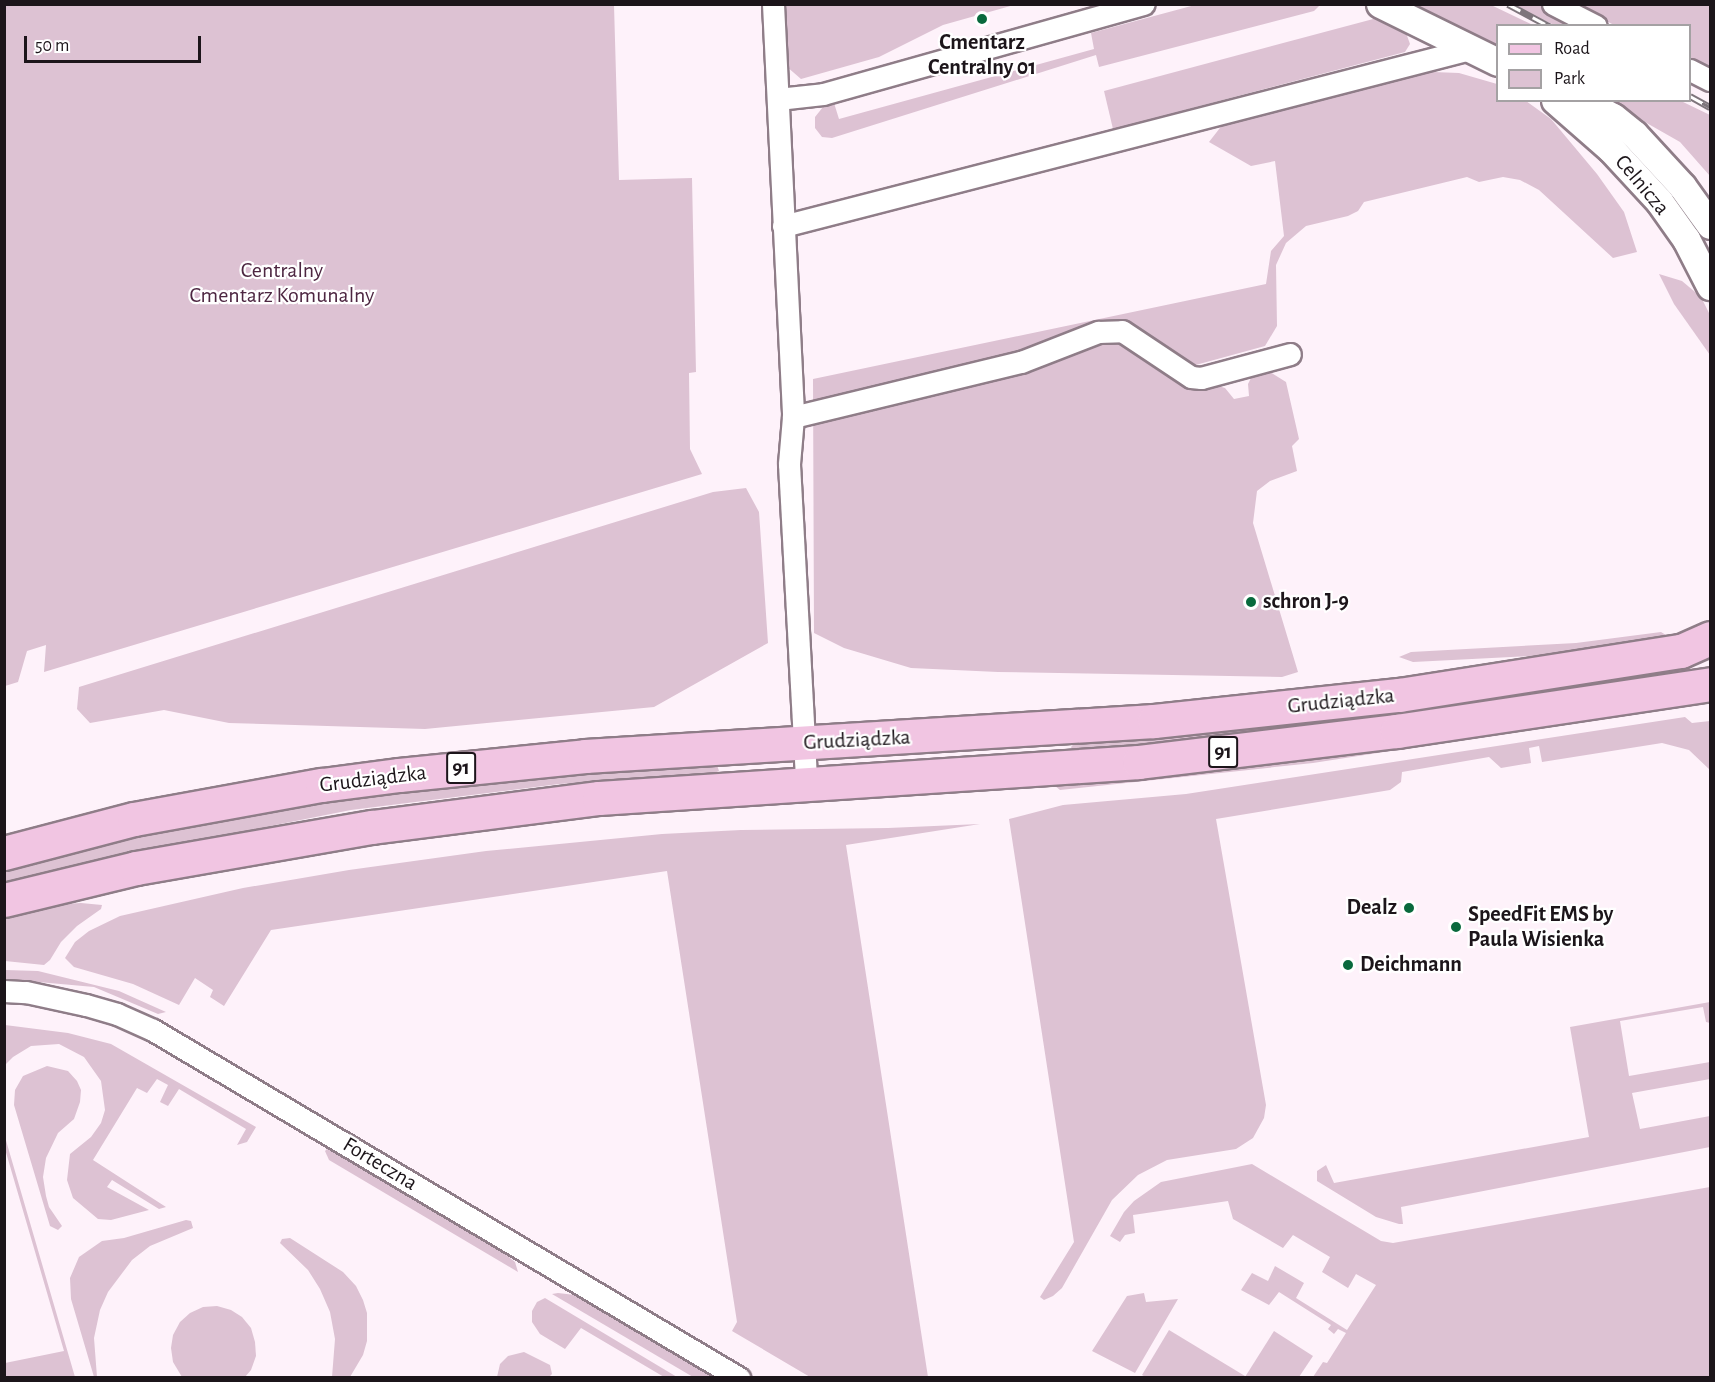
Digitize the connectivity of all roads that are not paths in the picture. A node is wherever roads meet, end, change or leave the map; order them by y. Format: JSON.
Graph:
{"nodes":[{"id":1,"x":773,"y":4,"type":"edge"},
{"id":2,"x":1144,"y":4,"type":"edge"},
{"id":3,"x":1380,"y":4,"type":"edge"},
{"id":4,"x":1553,"y":4,"type":"edge"},
{"id":5,"x":1592,"y":24,"type":"edge"},
{"id":6,"x":1470,"y":49,"type":"junction"},
{"id":7,"x":1496,"y":62,"type":"edge"},
{"id":8,"x":1691,"y":71,"type":"edge"},
{"id":9,"x":1710,"y":80,"type":"edge"},
{"id":10,"x":778,"y":99,"type":"junction"},
{"id":11,"x":1557,"y":102,"type":"edge"},
{"id":12,"x":1586,"y":102,"type":"edge"},
{"id":13,"x":1710,"y":225,"type":"edge"},
{"id":14,"x":783,"y":226,"type":"junction"},
{"id":15,"x":1710,"y":286,"type":"edge"},
{"id":16,"x":1290,"y":354,"type":"dead end"},
{"id":17,"x":793,"y":417,"type":"junction"},
{"id":18,"x":1710,"y":638,"type":"edge"},
{"id":19,"x":1710,"y":684,"type":"edge"},
{"id":20,"x":804,"y":743,"type":"junction"},
{"id":21,"x":806,"y":783,"type":"junction"},
{"id":22,"x":4,"y":853,"type":"edge"},
{"id":23,"x":4,"y":900,"type":"edge"},
{"id":24,"x":4,"y":991,"type":"edge"},
{"id":25,"x":739,"y":1377,"type":"edge"}],
"edges":[{"from":1,"to":10,"type":"street"},
{"from":2,"to":10,"type":"street"},
{"from":3,"to":6,"type":"street"},
{"from":4,"to":5,"type":"street"},
{"from":6,"to":7,"type":"street"},
{"from":6,"to":14,"type":"street"},
{"from":8,"to":9,"type":"street"},
{"from":10,"to":14,"type":"street"},
{"from":11,"to":15,"type":"street","name":"Celnicza"},
{"from":12,"to":13,"type":"street","name":"Celnicza"},
{"from":14,"to":17,"type":"street"},
{"from":16,"to":17,"type":"street"},
{"from":17,"to":20,"type":"street"},
{"from":18,"to":20,"type":"main road","name":"Grudziądzka","number":"91"},
{"from":19,"to":21,"type":"main road","name":"Grudziądzka","number":"91"},
{"from":20,"to":21,"type":"street"},
{"from":20,"to":22,"type":"main road","name":"Grudziądzka","number":"91"},
{"from":21,"to":23,"type":"main road","name":"Grudziądzka","number":"91"},
{"from":24,"to":25,"type":"street","name":"Forteczna"}]}
